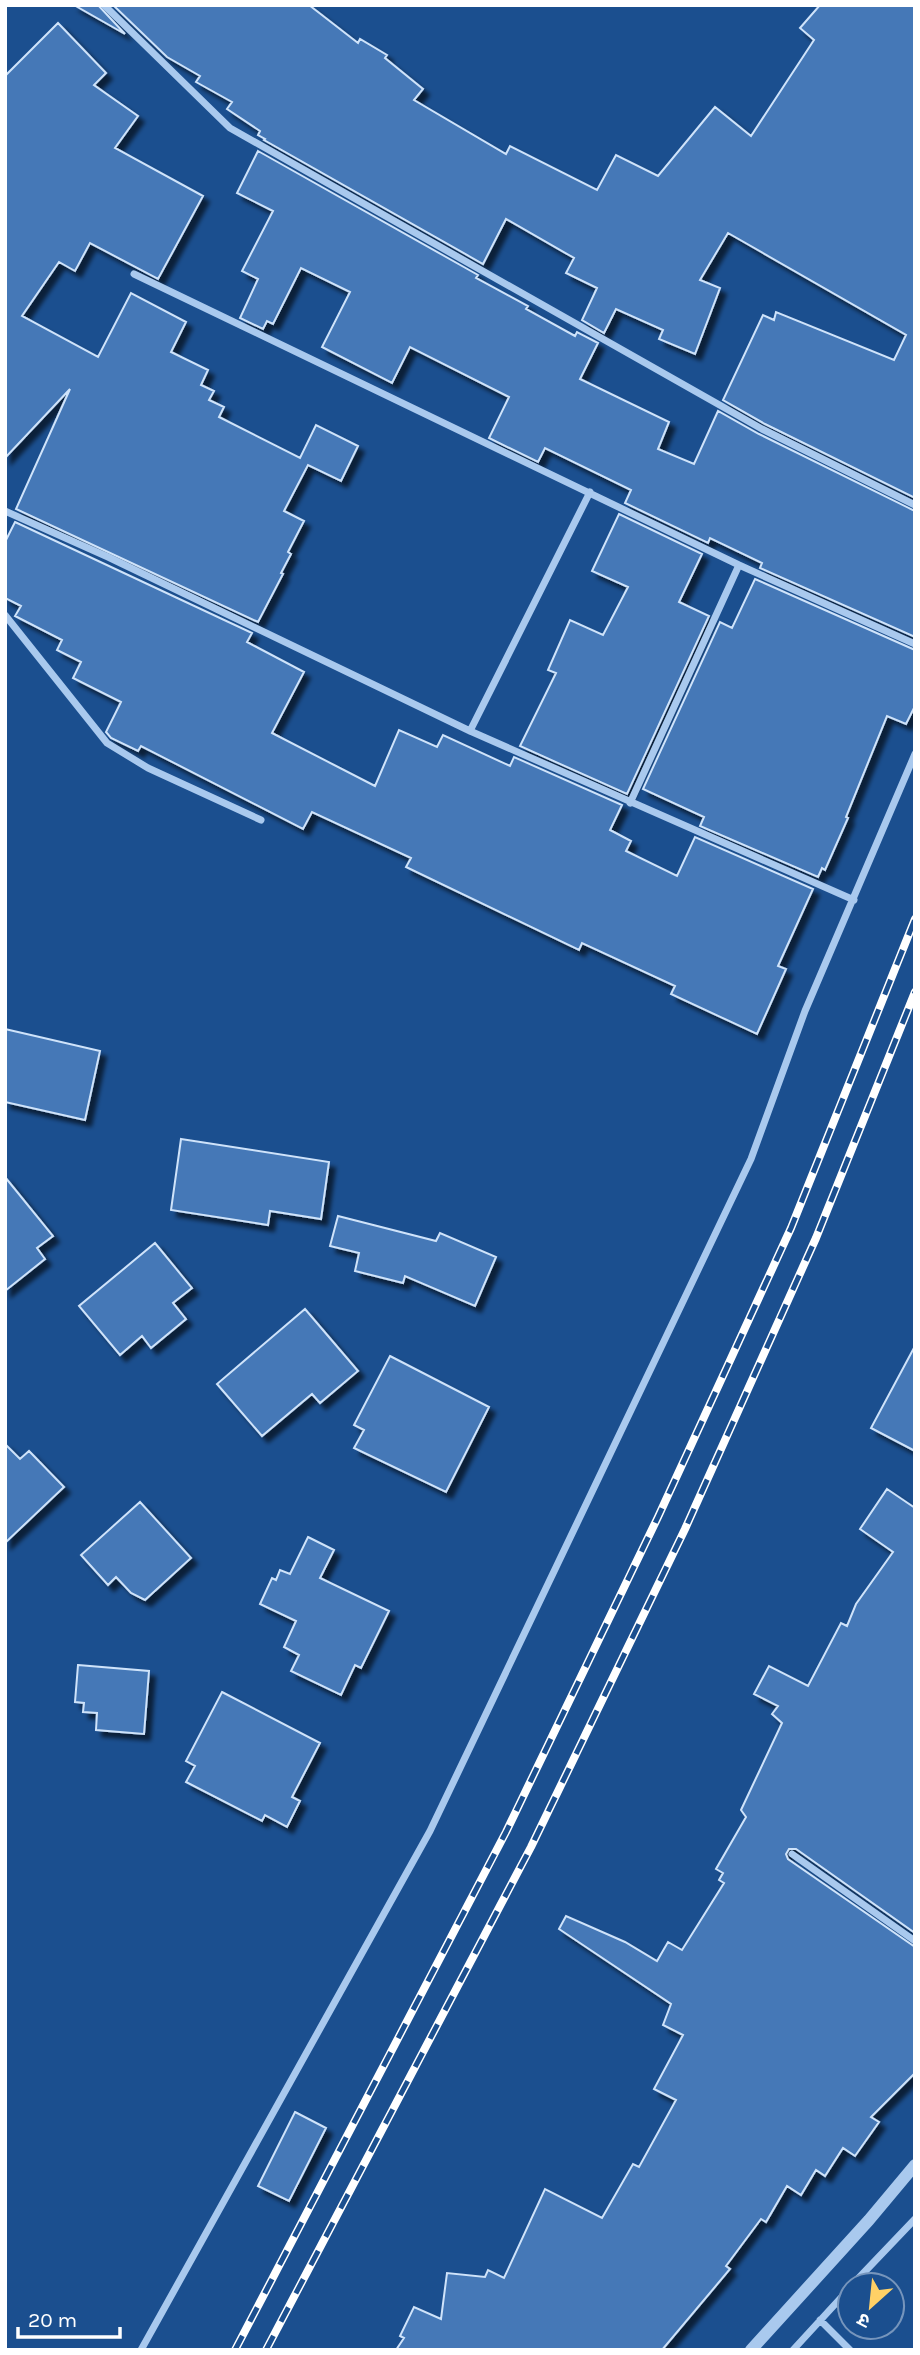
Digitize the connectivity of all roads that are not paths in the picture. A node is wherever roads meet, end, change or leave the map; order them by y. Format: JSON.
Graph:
{"nodes":[{"id":1,"x":104,"y":5,"type":"edge"},
{"id":2,"x":134,"y":274,"type":"dead end"},
{"id":3,"x":590,"y":492,"type":"junction"},
{"id":4,"x":915,"y":505,"type":"edge"},
{"id":5,"x":5,"y":512,"type":"edge"},
{"id":6,"x":739,"y":565,"type":"junction"},
{"id":7,"x":5,"y":615,"type":"edge"},
{"id":8,"x":915,"y":644,"type":"edge"},
{"id":9,"x":471,"y":731,"type":"junction"},
{"id":10,"x":915,"y":754,"type":"edge"},
{"id":11,"x":630,"y":803,"type":"junction"},
{"id":12,"x":261,"y":820,"type":"dead end"},
{"id":13,"x":854,"y":900,"type":"junction"},
{"id":14,"x":792,"y":1854,"type":"dead end"},
{"id":15,"x":915,"y":1941,"type":"edge"},
{"id":16,"x":915,"y":2165,"type":"edge"},
{"id":17,"x":915,"y":2219,"type":"edge"},
{"id":18,"x":865,"y":2271,"type":"edge"},
{"id":19,"x":836,"y":2302,"type":"edge"},
{"id":20,"x":820,"y":2320,"type":"junction"},
{"id":21,"x":141,"y":2350,"type":"edge"},
{"id":22,"x":751,"y":2350,"type":"edge"},
{"id":23,"x":793,"y":2350,"type":"edge"},
{"id":24,"x":850,"y":2350,"type":"edge"}],
"edges":[{"from":1,"to":4,"type":"street"},
{"from":2,"to":3,"type":"street"},
{"from":3,"to":6,"type":"street"},
{"from":3,"to":9,"type":"street"},
{"from":5,"to":9,"type":"street"},
{"from":6,"to":8,"type":"street"},
{"from":6,"to":11,"type":"street"},
{"from":7,"to":12,"type":"street"},
{"from":9,"to":11,"type":"street"},
{"from":10,"to":13,"type":"street"},
{"from":11,"to":13,"type":"street"},
{"from":13,"to":21,"type":"street"},
{"from":14,"to":15,"type":"street"},
{"from":16,"to":22,"type":"street"},
{"from":17,"to":18,"type":"street"},
{"from":19,"to":20,"type":"street"},
{"from":20,"to":23,"type":"street"},
{"from":20,"to":24,"type":"street"}]}
